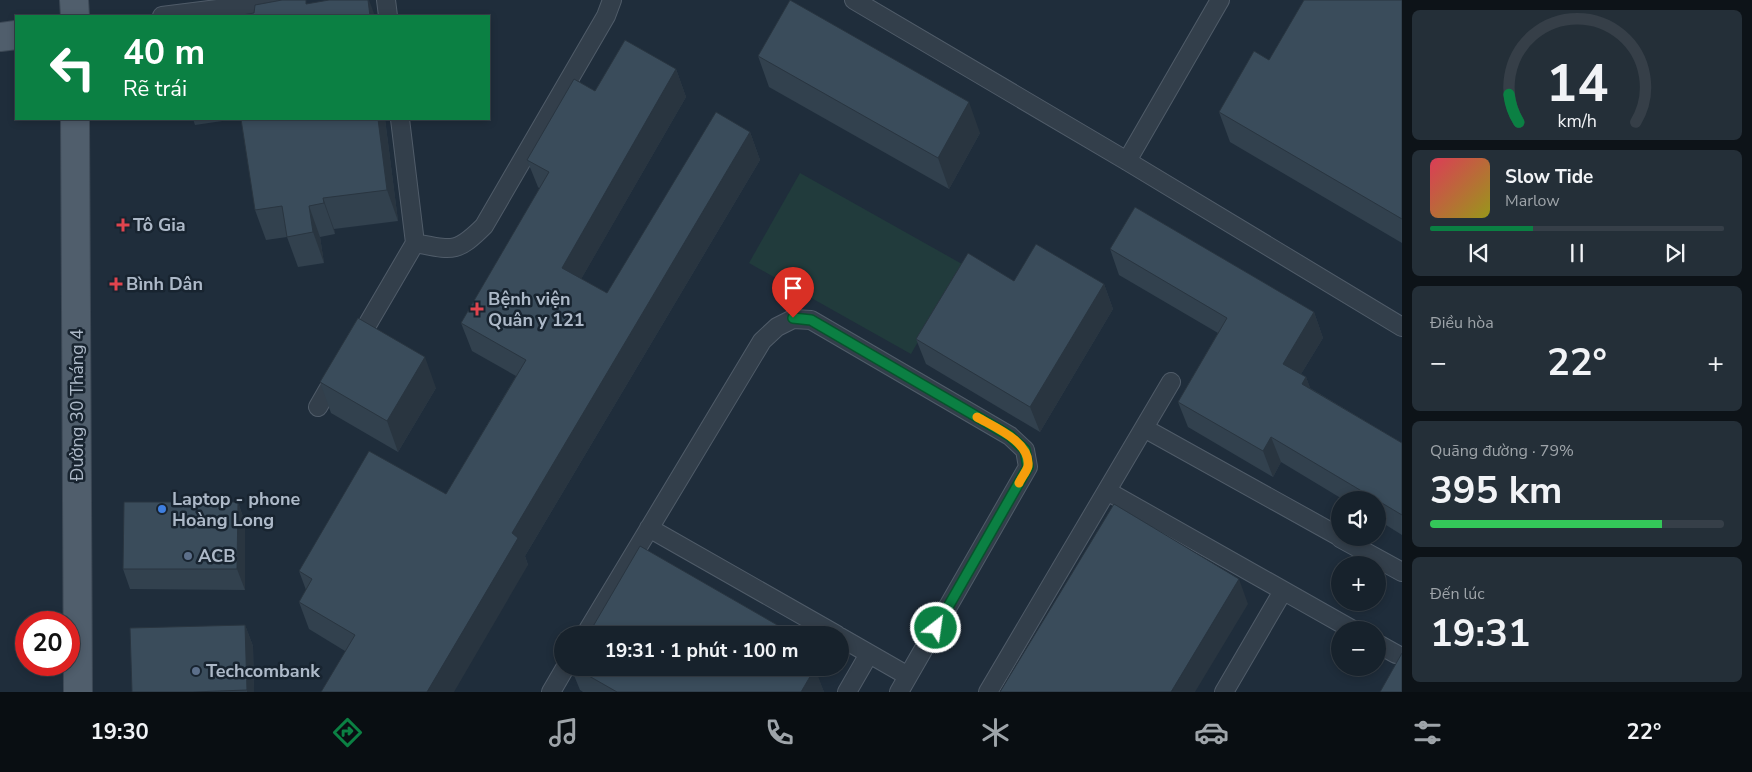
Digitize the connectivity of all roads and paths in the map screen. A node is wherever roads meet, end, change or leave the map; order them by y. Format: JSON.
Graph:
{"nodes":[{"id":1,"x":74,"y":0,"type":"edge"},
{"id":2,"x":288,"y":0,"type":"edge"},
{"id":3,"x":386,"y":0,"type":"edge"},
{"id":4,"x":612,"y":0,"type":"edge"},
{"id":5,"x":1220,"y":0,"type":"edge"},
{"id":6,"x":859,"y":1,"type":"edge"},
{"id":7,"x":75,"y":15,"type":"edge"},
{"id":8,"x":170,"y":15,"type":"edge"},
{"id":9,"x":388,"y":15,"type":"edge"},
{"id":10,"x":15,"y":35,"type":"edge"},
{"id":11,"x":0,"y":37,"type":"edge"},
{"id":12,"x":75,"y":120,"type":"edge"},
{"id":13,"x":400,"y":120,"type":"edge"},
{"id":14,"x":1127,"y":161,"type":"junction"},
{"id":15,"x":415,"y":244,"type":"junction"},
{"id":16,"x":1402,"y":327,"type":"edge"},
{"id":17,"x":1171,"y":382,"type":"dead end"},
{"id":18,"x":318,"y":407,"type":"dead end"},
{"id":19,"x":1144,"y":428,"type":"junction"},
{"id":20,"x":1107,"y":491,"type":"junction"},
{"id":21,"x":649,"y":528,"type":"junction"},
{"id":22,"x":1331,"y":532,"type":"edge"},
{"id":23,"x":1356,"y":546,"type":"edge"},
{"id":24,"x":1402,"y":572,"type":"edge"},
{"id":25,"x":1283,"y":591,"type":"junction"},
{"id":26,"x":1337,"y":621,"type":"edge"},
{"id":27,"x":590,"y":626,"type":"edge"},
{"id":28,"x":820,"y":626,"type":"edge"},
{"id":29,"x":849,"y":642,"type":"edge"},
{"id":30,"x":1386,"y":648,"type":"edge"},
{"id":31,"x":869,"y":654,"type":"junction"},
{"id":32,"x":1396,"y":654,"type":"dead end"},
{"id":33,"x":560,"y":676,"type":"edge"},
{"id":34,"x":908,"y":676,"type":"junction"},
{"id":35,"x":78,"y":692,"type":"edge"},
{"id":36,"x":551,"y":692,"type":"edge"},
{"id":37,"x":848,"y":692,"type":"edge"},
{"id":38,"x":899,"y":692,"type":"edge"},
{"id":39,"x":988,"y":692,"type":"edge"},
{"id":40,"x":1224,"y":692,"type":"edge"}],
"edges":[{"from":1,"to":7,"type":"main road"},
{"from":2,"to":8,"type":"lane"},
{"from":3,"to":9,"type":"lane"},
{"from":4,"to":15,"type":"lane"},
{"from":5,"to":14,"type":"lane"},
{"from":6,"to":14,"type":"lane"},
{"from":10,"to":11,"type":"main road"},
{"from":12,"to":35,"type":"main road","name":"Đường 30 Tháng 4"},
{"from":13,"to":15,"type":"lane"},
{"from":14,"to":16,"type":"lane"},
{"from":15,"to":18,"type":"lane"},
{"from":17,"to":19,"type":"lane"},
{"from":19,"to":20,"type":"lane"},
{"from":19,"to":22,"type":"lane"},
{"from":20,"to":25,"type":"lane"},
{"from":20,"to":39,"type":"lane"},
{"from":21,"to":27,"type":"lane"},
{"from":21,"to":28,"type":"lane"},
{"from":21,"to":34,"type":"lane"},
{"from":23,"to":24,"type":"lane"},
{"from":25,"to":26,"type":"lane"},
{"from":25,"to":40,"type":"lane"},
{"from":29,"to":31,"type":"lane"},
{"from":30,"to":32,"type":"lane"},
{"from":31,"to":34,"type":"lane"},
{"from":31,"to":37,"type":"lane"},
{"from":33,"to":36,"type":"lane"},
{"from":34,"to":38,"type":"lane"}]}
